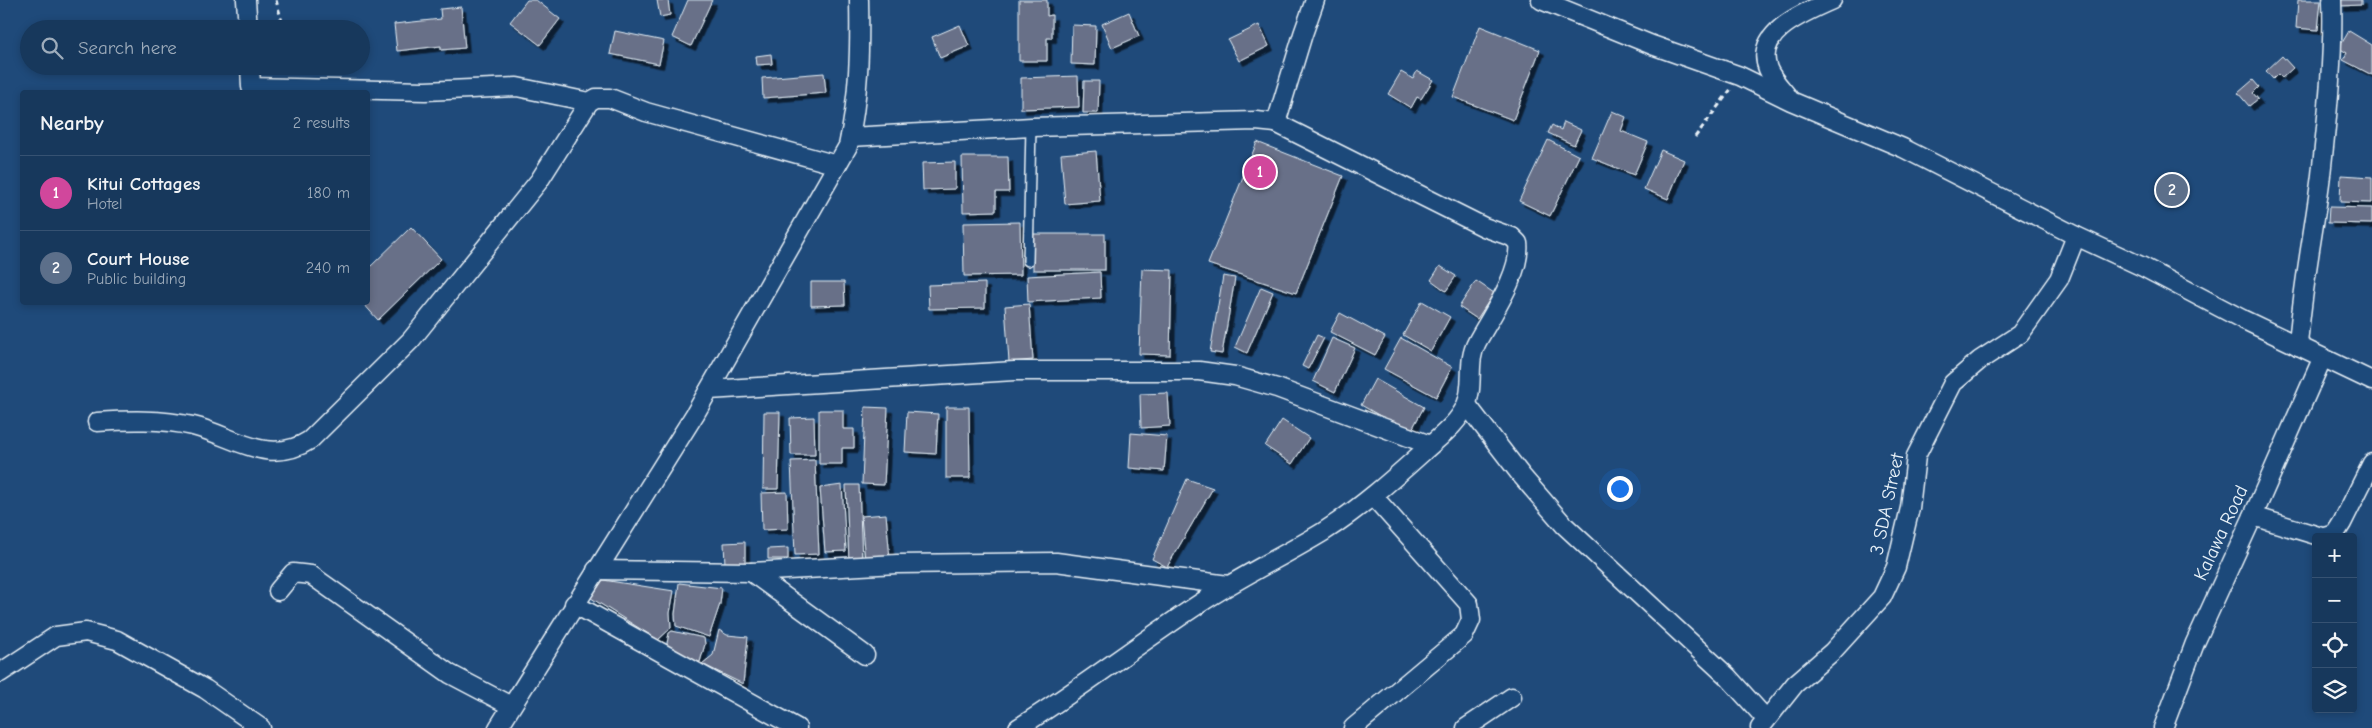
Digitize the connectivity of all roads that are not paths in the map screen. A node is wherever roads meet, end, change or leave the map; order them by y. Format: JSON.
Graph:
{"nodes":[{"id":1,"x":246,"y":0,"type":"edge"},
{"id":2,"x":859,"y":0,"type":"edge"},
{"id":3,"x":1315,"y":0,"type":"edge"},
{"id":4,"x":1541,"y":0,"type":"edge"},
{"id":5,"x":1832,"y":0,"type":"edge"},
{"id":6,"x":2332,"y":0,"type":"edge"},
{"id":7,"x":247,"y":20,"type":"edge"},
{"id":8,"x":250,"y":75,"type":"edge"},
{"id":9,"x":1790,"y":101,"type":"junction"},
{"id":10,"x":589,"y":102,"type":"junction"},
{"id":11,"x":1276,"y":123,"type":"junction"},
{"id":12,"x":1031,"y":127,"type":"junction"},
{"id":13,"x":850,"y":137,"type":"junction"},
{"id":14,"x":837,"y":165,"type":"junction"},
{"id":15,"x":2076,"y":236,"type":"junction"},
{"id":16,"x":1028,"y":261,"type":"dead end"},
{"id":17,"x":2298,"y":346,"type":"junction"},
{"id":18,"x":2322,"y":359,"type":"junction"},
{"id":19,"x":2372,"y":381,"type":"edge"},
{"id":20,"x":709,"y":390,"type":"junction"},
{"id":21,"x":1466,"y":404,"type":"junction"},
{"id":22,"x":97,"y":422,"type":"dead end"},
{"id":23,"x":1430,"y":445,"type":"junction"},
{"id":24,"x":2372,"y":463,"type":"edge"},
{"id":25,"x":1373,"y":496,"type":"junction"},
{"id":26,"x":2253,"y":516,"type":"junction"},
{"id":27,"x":2312,"y":533,"type":"edge"},
{"id":28,"x":2335,"y":533,"type":"edge"},
{"id":29,"x":596,"y":570,"type":"junction"},
{"id":30,"x":751,"y":572,"type":"junction"},
{"id":31,"x":1228,"y":585,"type":"junction"},
{"id":32,"x":278,"y":591,"type":"dead end"},
{"id":33,"x":574,"y":604,"type":"junction"},
{"id":34,"x":865,"y":655,"type":"dead end"},
{"id":35,"x":0,"y":673,"type":"edge"},
{"id":36,"x":1512,"y":697,"type":"dead end"},
{"id":37,"x":511,"y":706,"type":"junction"},
{"id":38,"x":244,"y":723,"type":"edge"},
{"id":39,"x":1763,"y":723,"type":"edge"},
{"id":40,"x":261,"y":728,"type":"edge"},
{"id":41,"x":498,"y":728,"type":"edge"},
{"id":42,"x":797,"y":728,"type":"edge"},
{"id":43,"x":1018,"y":728,"type":"edge"},
{"id":44,"x":1353,"y":728,"type":"edge"},
{"id":45,"x":1466,"y":728,"type":"edge"},
{"id":46,"x":2163,"y":728,"type":"edge"}],
"edges":[{"from":1,"to":7,"type":"street"},
{"from":2,"to":13,"type":"street"},
{"from":3,"to":11,"type":"street"},
{"from":4,"to":9,"type":"street"},
{"from":5,"to":9,"type":"street"},
{"from":6,"to":17,"type":"street"},
{"from":8,"to":10,"type":"street"},
{"from":9,"to":15,"type":"street"},
{"from":10,"to":14,"type":"street"},
{"from":10,"to":22,"type":"street"},
{"from":11,"to":12,"type":"street"},
{"from":11,"to":21,"type":"street"},
{"from":12,"to":13,"type":"street"},
{"from":12,"to":16,"type":"lane"},
{"from":13,"to":14,"type":"street"},
{"from":14,"to":20,"type":"street"},
{"from":15,"to":17,"type":"street"},
{"from":15,"to":39,"type":"street","name":"3 SDA Street"},
{"from":17,"to":18,"type":"street"},
{"from":18,"to":19,"type":"street"},
{"from":18,"to":26,"type":"street","name":"Kalawa Road"},
{"from":20,"to":23,"type":"street"},
{"from":20,"to":29,"type":"street"},
{"from":21,"to":23,"type":"street"},
{"from":21,"to":39,"type":"street"},
{"from":23,"to":25,"type":"street"},
{"from":24,"to":28,"type":"street"},
{"from":25,"to":31,"type":"street"},
{"from":25,"to":44,"type":"street"},
{"from":26,"to":27,"type":"street"},
{"from":26,"to":46,"type":"street","name":"Kalawa Road"},
{"from":29,"to":30,"type":"street"},
{"from":29,"to":33,"type":"street"},
{"from":30,"to":31,"type":"street"},
{"from":30,"to":34,"type":"street"},
{"from":31,"to":43,"type":"street"},
{"from":32,"to":37,"type":"street"},
{"from":33,"to":37,"type":"street"},
{"from":33,"to":42,"type":"street"},
{"from":35,"to":38,"type":"street"},
{"from":36,"to":45,"type":"street"},
{"from":37,"to":41,"type":"street"},
{"from":38,"to":40,"type":"street"}]}
